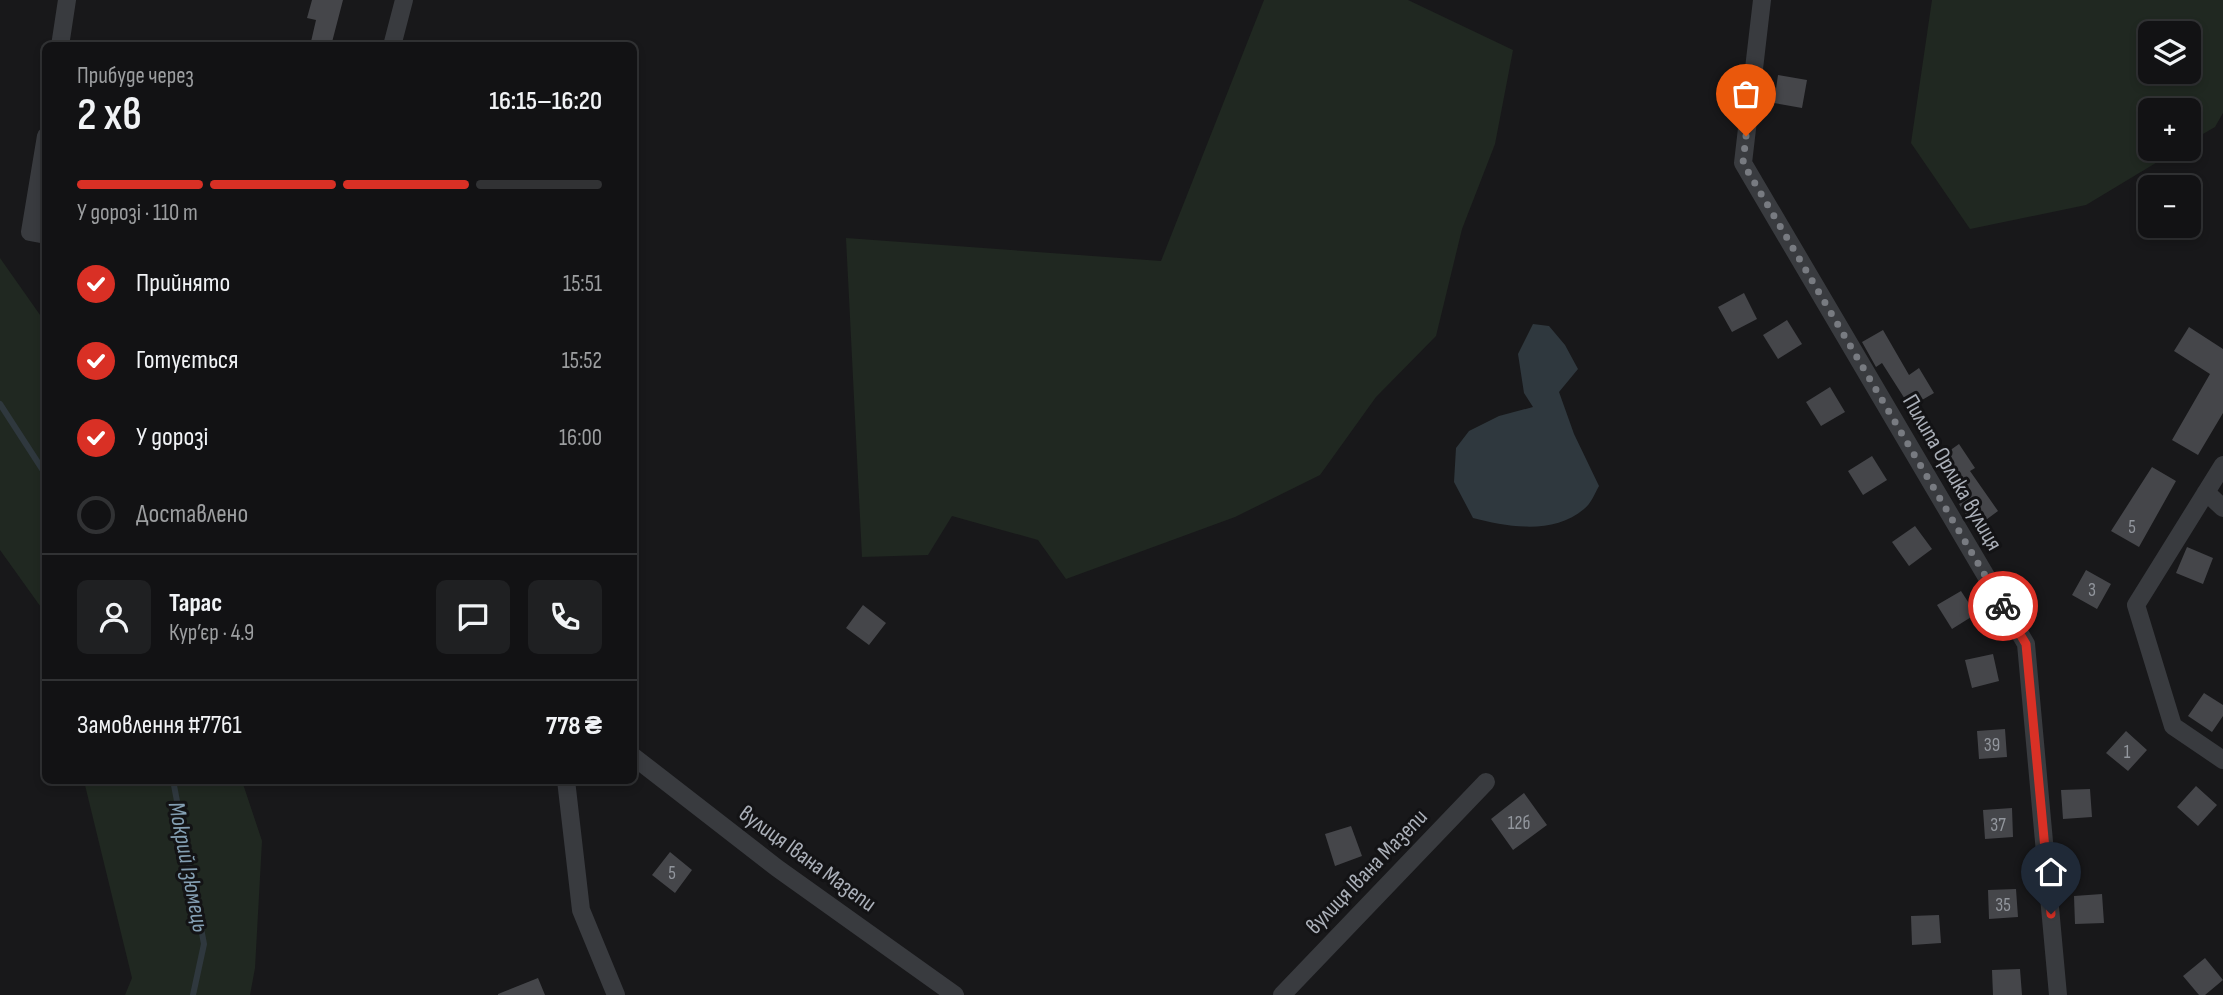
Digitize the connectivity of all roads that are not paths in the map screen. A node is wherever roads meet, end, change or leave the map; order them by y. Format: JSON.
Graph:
{"nodes":[{"id":1,"x":67,"y":0,"type":"edge"},
{"id":2,"x":404,"y":0,"type":"edge"},
{"id":3,"x":1762,"y":0,"type":"edge"},
{"id":4,"x":61,"y":42,"type":"edge"},
{"id":5,"x":394,"y":42,"type":"edge"},
{"id":6,"x":42,"y":160,"type":"edge"},
{"id":7,"x":42,"y":234,"type":"edge"},
{"id":8,"x":2223,"y":465,"type":"edge"},
{"id":9,"x":2206,"y":492,"type":"junction"},
{"id":10,"x":2223,"y":508,"type":"edge"},
{"id":11,"x":637,"y":759,"type":"edge"},
{"id":12,"x":2223,"y":760,"type":"edge"},
{"id":13,"x":1486,"y":782,"type":"dead end"},
{"id":14,"x":566,"y":784,"type":"edge"},
{"id":15,"x":616,"y":995,"type":"edge"},
{"id":16,"x":955,"y":995,"type":"edge"},
{"id":17,"x":1282,"y":995,"type":"edge"},
{"id":18,"x":2059,"y":995,"type":"edge"}],
"edges":[{"from":1,"to":4,"type":"street"},
{"from":2,"to":5,"type":"street"},
{"from":3,"to":18,"type":"street","name":"Пилипа Орлика вулиця"},
{"from":6,"to":7,"type":"street"},
{"from":8,"to":9,"type":"street"},
{"from":9,"to":10,"type":"street"},
{"from":9,"to":12,"type":"street"},
{"from":11,"to":16,"type":"street","name":"вулиця Івана Мазепи"},
{"from":13,"to":17,"type":"street","name":"вулиця Івана Мазепи"},
{"from":14,"to":15,"type":"street"}]}
